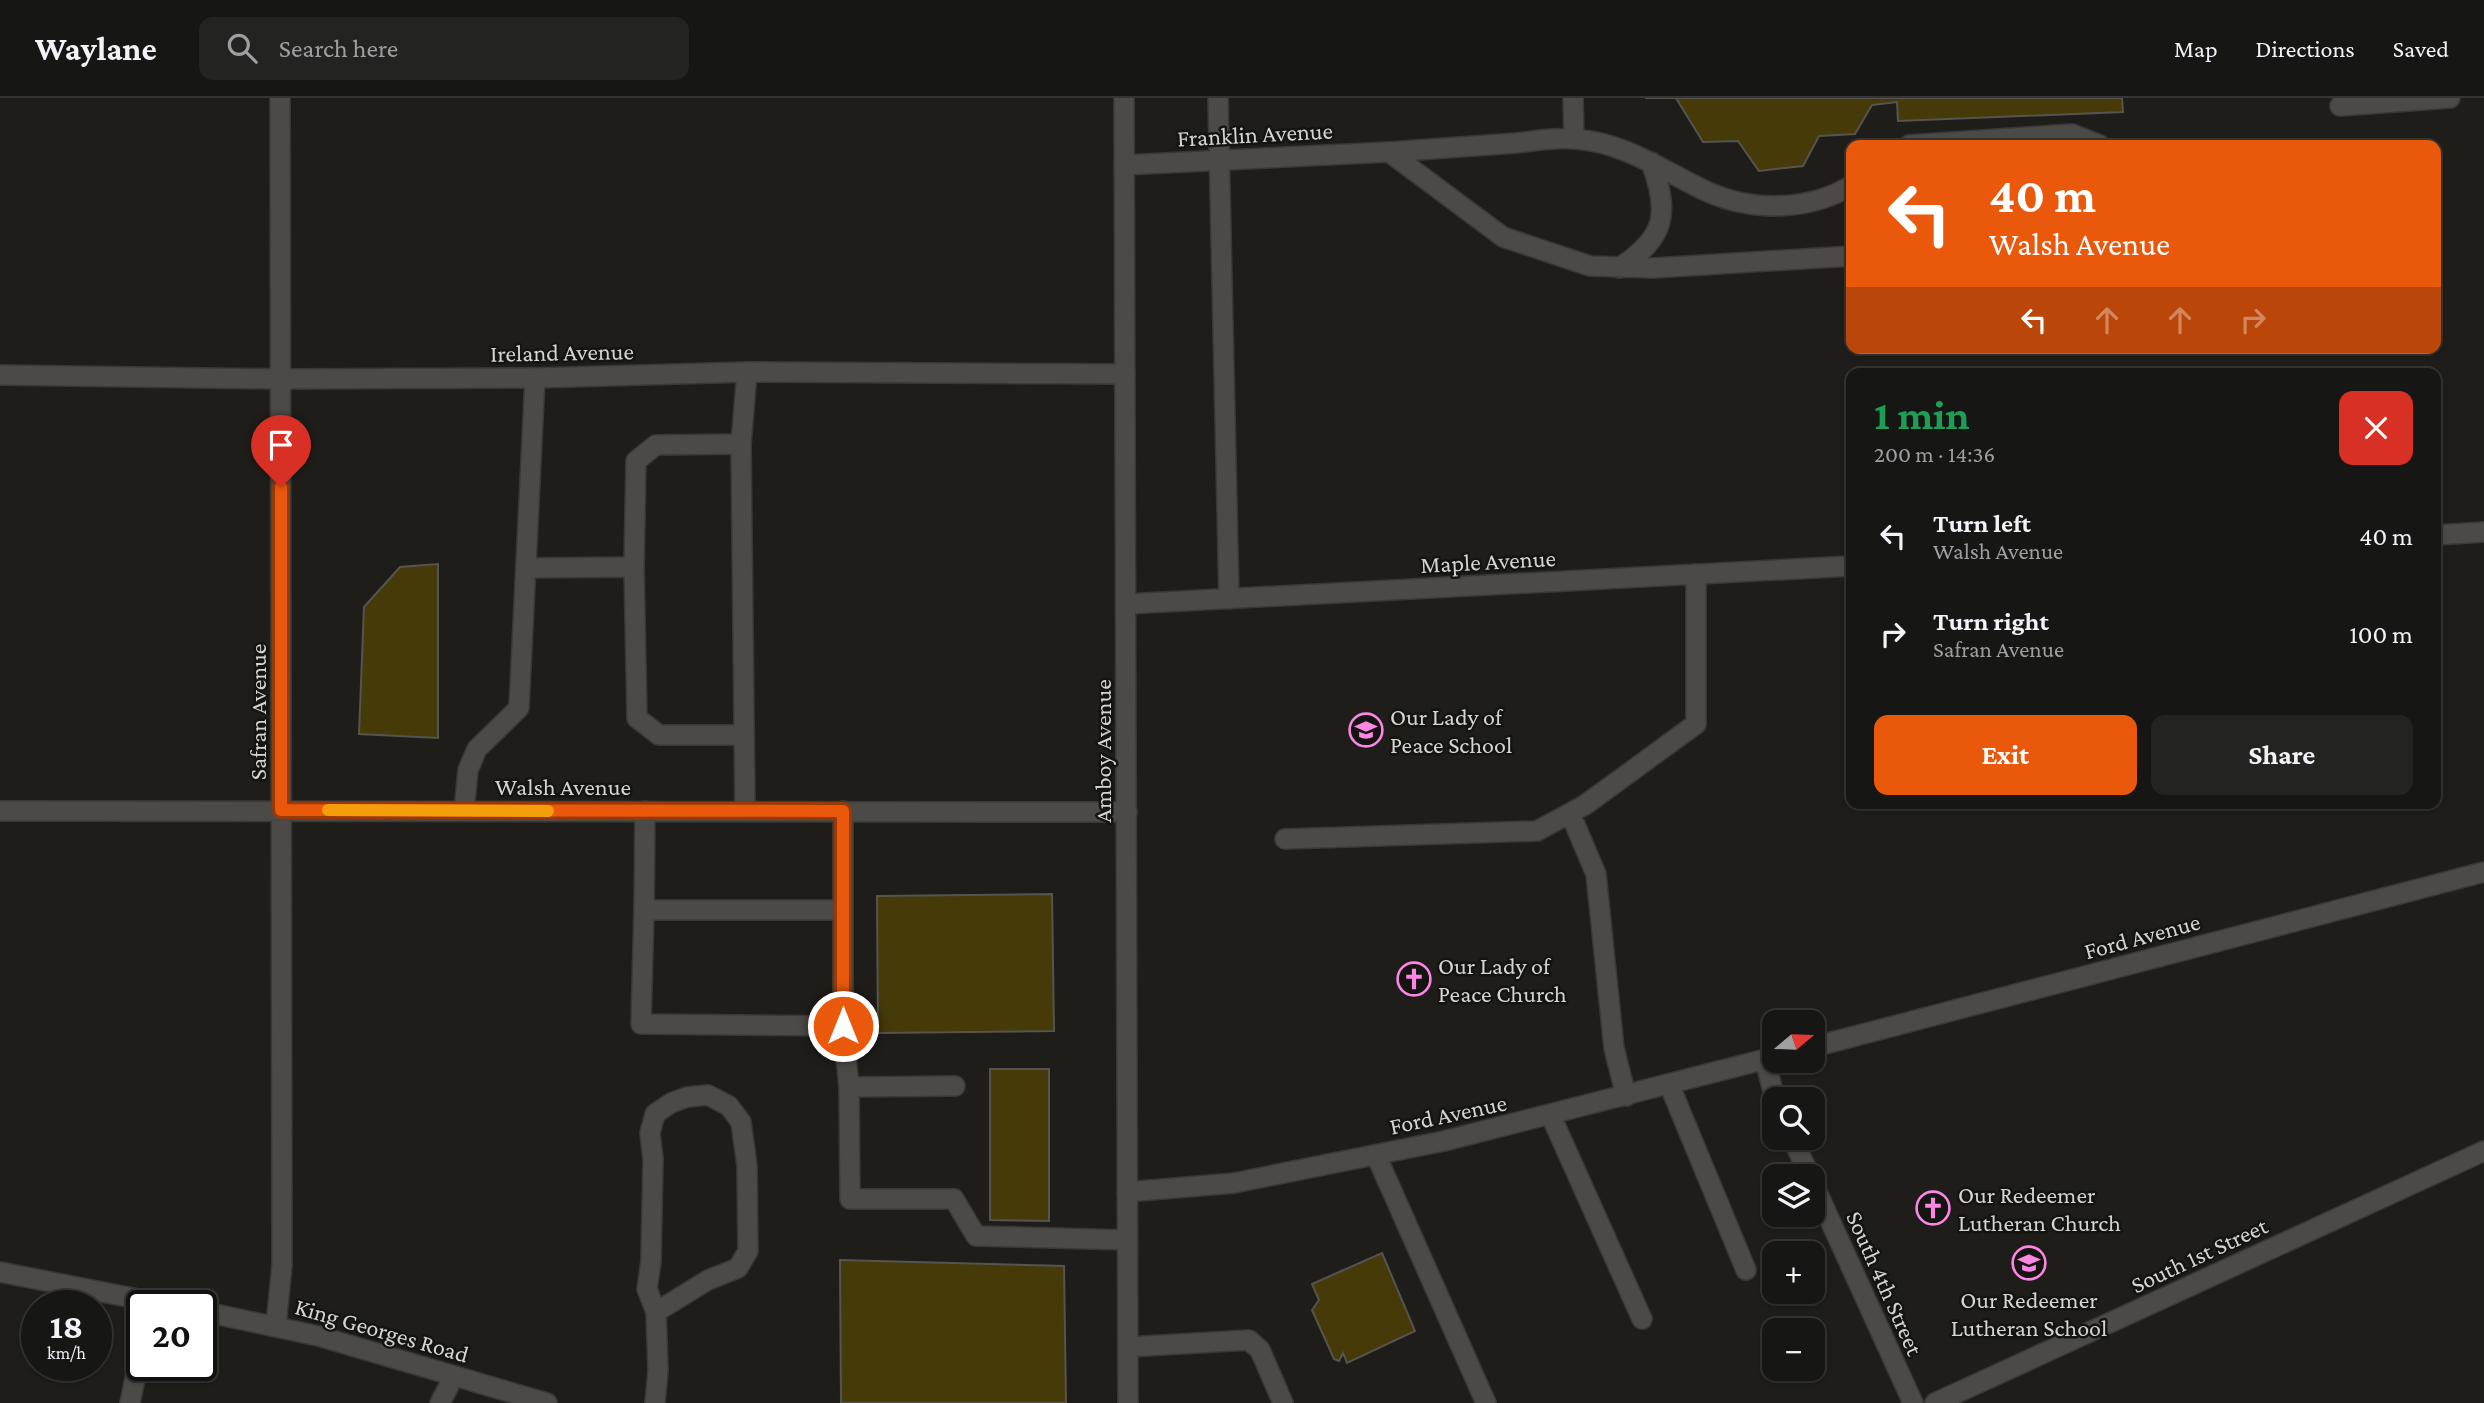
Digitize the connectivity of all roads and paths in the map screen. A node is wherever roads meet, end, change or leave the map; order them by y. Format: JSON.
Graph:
{"nodes":[{"id":1,"x":281,"y":98,"type":"edge"},
{"id":2,"x":1124,"y":98,"type":"edge"},
{"id":3,"x":1219,"y":98,"type":"edge"},
{"id":4,"x":1573,"y":98,"type":"edge"},
{"id":5,"x":2450,"y":98,"type":"edge"},
{"id":6,"x":2340,"y":106,"type":"dead end"},
{"id":7,"x":1574,"y":138,"type":"junction"},
{"id":8,"x":1983,"y":140,"type":"edge"},
{"id":9,"x":2087,"y":140,"type":"edge"},
{"id":10,"x":1389,"y":152,"type":"junction"},
{"id":11,"x":1220,"y":160,"type":"junction"},
{"id":12,"x":1651,"y":162,"type":"junction"},
{"id":13,"x":1124,"y":165,"type":"junction"},
{"id":14,"x":1846,"y":188,"type":"edge"},
{"id":15,"x":1846,"y":256,"type":"edge"},
{"id":16,"x":1619,"y":268,"type":"junction"},
{"id":17,"x":747,"y":372,"type":"junction"},
{"id":18,"x":0,"y":374,"type":"edge"},
{"id":19,"x":1125,"y":374,"type":"junction"},
{"id":20,"x":535,"y":378,"type":"junction"},
{"id":21,"x":281,"y":379,"type":"junction"},
{"id":22,"x":741,"y":444,"type":"junction"},
{"id":23,"x":2484,"y":532,"type":"edge"},
{"id":24,"x":2441,"y":535,"type":"edge"},
{"id":25,"x":1846,"y":566,"type":"edge"},
{"id":26,"x":526,"y":568,"type":"junction"},
{"id":27,"x":634,"y":568,"type":"junction"},
{"id":28,"x":1696,"y":574,"type":"junction"},
{"id":29,"x":1229,"y":599,"type":"junction"},
{"id":30,"x":1126,"y":604,"type":"junction"},
{"id":31,"x":744,"y":735,"type":"junction"},
{"id":32,"x":281,"y":810,"type":"junction"},
{"id":33,"x":0,"y":811,"type":"edge"},
{"id":34,"x":464,"y":811,"type":"junction"},
{"id":35,"x":645,"y":811,"type":"junction"},
{"id":36,"x":745,"y":811,"type":"junction"},
{"id":37,"x":843,"y":811,"type":"junction"},
{"id":38,"x":1127,"y":811,"type":"junction"},
{"id":39,"x":1570,"y":813,"type":"junction"},
{"id":40,"x":1285,"y":839,"type":"dead end"},
{"id":41,"x":2484,"y":872,"type":"edge"},
{"id":42,"x":644,"y":910,"type":"junction"},
{"id":43,"x":843,"y":910,"type":"junction"},
{"id":44,"x":843,"y":1026,"type":"junction"},
{"id":45,"x":1825,"y":1044,"type":"edge"},
{"id":46,"x":1762,"y":1061,"type":"edge"},
{"id":47,"x":1670,"y":1084,"type":"junction"},
{"id":48,"x":955,"y":1086,"type":"dead end"},
{"id":49,"x":849,"y":1087,"type":"junction"},
{"id":50,"x":1626,"y":1096,"type":"junction"},
{"id":51,"x":1551,"y":1115,"type":"junction"},
{"id":52,"x":2484,"y":1151,"type":"edge"},
{"id":53,"x":1377,"y":1155,"type":"junction"},
{"id":54,"x":1127,"y":1192,"type":"junction"},
{"id":55,"x":1825,"y":1210,"type":"edge"},
{"id":56,"x":1127,"y":1240,"type":"junction"},
{"id":57,"x":1746,"y":1270,"type":"dead end"},
{"id":58,"x":0,"y":1272,"type":"edge"},
{"id":59,"x":126,"y":1298,"type":"edge"},
{"id":60,"x":656,"y":1312,"type":"junction"},
{"id":61,"x":217,"y":1314,"type":"edge"},
{"id":62,"x":1642,"y":1318,"type":"dead end"},
{"id":63,"x":276,"y":1325,"type":"junction"},
{"id":64,"x":1128,"y":1347,"type":"junction"},
{"id":65,"x":454,"y":1376,"type":"junction"},
{"id":66,"x":134,"y":1381,"type":"edge"},
{"id":67,"x":1910,"y":1402,"type":"edge"},
{"id":68,"x":130,"y":1403,"type":"edge"},
{"id":69,"x":440,"y":1403,"type":"edge"},
{"id":70,"x":547,"y":1403,"type":"edge"},
{"id":71,"x":655,"y":1403,"type":"edge"},
{"id":72,"x":1128,"y":1403,"type":"edge"},
{"id":73,"x":1283,"y":1403,"type":"edge"},
{"id":74,"x":1486,"y":1403,"type":"edge"},
{"id":75,"x":1935,"y":1403,"type":"edge"}],
"edges":[{"from":1,"to":21,"type":"street","name":"Safran Avenue"},
{"from":2,"to":13,"type":"street","name":"Amboy Avenue"},
{"from":3,"to":11,"type":"street"},
{"from":4,"to":7,"type":"street"},
{"from":5,"to":6,"type":"street"},
{"from":7,"to":10,"type":"street","name":"Franklin Avenue"},
{"from":7,"to":12,"type":"street","name":"Franklin Avenue"},
{"from":8,"to":9,"type":"street"},
{"from":10,"to":11,"type":"street","name":"Franklin Avenue"},
{"from":10,"to":16,"type":"street"},
{"from":11,"to":13,"type":"street","name":"Franklin Avenue"},
{"from":11,"to":29,"type":"street"},
{"from":12,"to":14,"type":"street","name":"Franklin Avenue"},
{"from":12,"to":16,"type":"street"},
{"from":13,"to":19,"type":"street","name":"Amboy Avenue"},
{"from":15,"to":16,"type":"street"},
{"from":17,"to":19,"type":"street","name":"Ireland Avenue"},
{"from":17,"to":20,"type":"street","name":"Ireland Avenue"},
{"from":17,"to":22,"type":"street"},
{"from":18,"to":21,"type":"street","name":"Ireland Avenue"},
{"from":19,"to":30,"type":"street","name":"Amboy Avenue"},
{"from":20,"to":21,"type":"street","name":"Ireland Avenue"},
{"from":20,"to":26,"type":"street"},
{"from":21,"to":32,"type":"street","name":"Safran Avenue"},
{"from":22,"to":27,"type":"street"},
{"from":22,"to":31,"type":"street"},
{"from":23,"to":24,"type":"street"},
{"from":25,"to":28,"type":"street","name":"Maple Avenue"},
{"from":26,"to":27,"type":"street"},
{"from":26,"to":34,"type":"street"},
{"from":27,"to":31,"type":"street"},
{"from":28,"to":29,"type":"street","name":"Maple Avenue"},
{"from":28,"to":39,"type":"street"},
{"from":29,"to":30,"type":"street","name":"Maple Avenue"},
{"from":30,"to":38,"type":"street","name":"Amboy Avenue"},
{"from":31,"to":36,"type":"street"},
{"from":32,"to":33,"type":"street","name":"Walsh Avenue"},
{"from":32,"to":34,"type":"street","name":"Walsh Avenue"},
{"from":32,"to":63,"type":"street","name":"Safran Avenue"},
{"from":34,"to":35,"type":"street","name":"Walsh Avenue"},
{"from":35,"to":36,"type":"street","name":"Walsh Avenue"},
{"from":35,"to":42,"type":"street"},
{"from":36,"to":37,"type":"street","name":"Walsh Avenue"},
{"from":37,"to":38,"type":"street","name":"Walsh Avenue"},
{"from":37,"to":43,"type":"street"},
{"from":38,"to":54,"type":"street","name":"Amboy Avenue"},
{"from":39,"to":40,"type":"street"},
{"from":39,"to":50,"type":"street"},
{"from":41,"to":45,"type":"street","name":"Ford Avenue"},
{"from":42,"to":43,"type":"street"},
{"from":42,"to":44,"type":"street"},
{"from":43,"to":44,"type":"street"},
{"from":44,"to":49,"type":"street"},
{"from":46,"to":47,"type":"street","name":"Ford Avenue"},
{"from":47,"to":50,"type":"street","name":"Ford Avenue"},
{"from":47,"to":57,"type":"street"},
{"from":48,"to":49,"type":"street"},
{"from":49,"to":56,"type":"street"},
{"from":50,"to":51,"type":"street","name":"Ford Avenue"},
{"from":51,"to":53,"type":"street","name":"Ford Avenue"},
{"from":51,"to":62,"type":"street"},
{"from":52,"to":75,"type":"street","name":"South 1st Street"},
{"from":53,"to":54,"type":"street","name":"Ford Avenue"},
{"from":53,"to":74,"type":"street"},
{"from":54,"to":56,"type":"street","name":"Amboy Avenue"},
{"from":55,"to":67,"type":"street","name":"South 4th Street"},
{"from":56,"to":64,"type":"street","name":"Amboy Avenue"},
{"from":58,"to":59,"type":"street"},
{"from":60,"to":60,"type":"street"},
{"from":60,"to":71,"type":"street"},
{"from":61,"to":63,"type":"street","name":"King Georges Road"},
{"from":63,"to":65,"type":"street","name":"King Georges Road"},
{"from":64,"to":72,"type":"street","name":"Amboy Avenue"},
{"from":64,"to":73,"type":"street"},
{"from":65,"to":69,"type":"street"},
{"from":65,"to":70,"type":"street","name":"King Georges Road"},
{"from":66,"to":68,"type":"street"}]}
